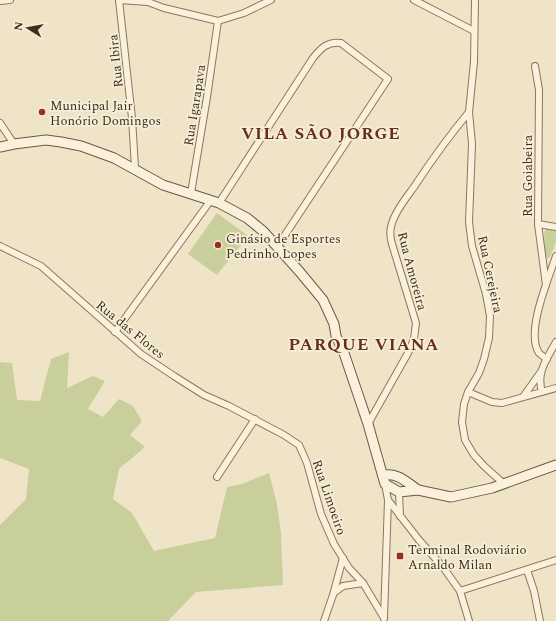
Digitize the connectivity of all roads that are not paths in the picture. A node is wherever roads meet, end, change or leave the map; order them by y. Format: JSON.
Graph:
{"nodes":[{"id":1,"x":10,"y":0,"type":"edge"},
{"id":2,"x":119,"y":0,"type":"edge"},
{"id":3,"x":271,"y":0,"type":"edge"},
{"id":4,"x":414,"y":0,"type":"edge"},
{"id":5,"x":474,"y":0,"type":"edge"},
{"id":6,"x":0,"y":1,"type":"edge"},
{"id":7,"x":148,"y":1,"type":"edge"},
{"id":8,"x":218,"y":21,"type":"junction"},
{"id":9,"x":474,"y":31,"type":"junction"},
{"id":10,"x":535,"y":66,"type":"dead end"},
{"id":11,"x":469,"y":112,"type":"junction"},
{"id":12,"x":0,"y":123,"type":"edge"},
{"id":13,"x":14,"y":144,"type":"junction"},
{"id":14,"x":0,"y":147,"type":"edge"},
{"id":15,"x":135,"y":168,"type":"junction"},
{"id":16,"x":191,"y":193,"type":"junction"},
{"id":17,"x":215,"y":202,"type":"junction"},
{"id":18,"x":538,"y":224,"type":"junction"},
{"id":19,"x":556,"y":227,"type":"edge"},
{"id":20,"x":0,"y":246,"type":"edge"},
{"id":21,"x":277,"y":247,"type":"junction"},
{"id":22,"x":556,"y":256,"type":"edge"},
{"id":23,"x":546,"y":285,"type":"junction"},
{"id":24,"x":115,"y":332,"type":"junction"},
{"id":25,"x":556,"y":342,"type":"edge"},
{"id":26,"x":546,"y":359,"type":"junction"},
{"id":27,"x":541,"y":371,"type":"junction"},
{"id":28,"x":556,"y":388,"type":"edge"},
{"id":29,"x":468,"y":392,"type":"junction"},
{"id":30,"x":542,"y":392,"type":"junction"},
{"id":31,"x":523,"y":397,"type":"junction"},
{"id":32,"x":254,"y":419,"type":"junction"},
{"id":33,"x":368,"y":424,"type":"junction"},
{"id":34,"x":379,"y":462,"type":"junction"},
{"id":35,"x":556,"y":465,"type":"edge"},
{"id":36,"x":396,"y":475,"type":"junction"},
{"id":37,"x":217,"y":477,"type":"dead end"},
{"id":38,"x":384,"y":480,"type":"junction"},
{"id":39,"x":504,"y":484,"type":"junction"},
{"id":40,"x":418,"y":490,"type":"junction"},
{"id":41,"x":400,"y":492,"type":"junction"},
{"id":42,"x":388,"y":500,"type":"junction"},
{"id":43,"x":400,"y":516,"type":"junction"},
{"id":44,"x":343,"y":558,"type":"junction"},
{"id":45,"x":556,"y":560,"type":"edge"},
{"id":46,"x":527,"y":570,"type":"junction"},
{"id":47,"x":363,"y":583,"type":"junction"},
{"id":48,"x":460,"y":591,"type":"junction"},
{"id":49,"x":333,"y":595,"type":"junction"},
{"id":50,"x":385,"y":619,"type":"edge"},
{"id":51,"x":324,"y":621,"type":"edge"},
{"id":52,"x":469,"y":621,"type":"edge"},
{"id":53,"x":540,"y":621,"type":"edge"}],
"edges":[{"from":1,"to":6,"type":"street"},
{"from":2,"to":7,"type":"street"},
{"from":2,"to":15,"type":"street","name":"Rua Ibira"},
{"from":3,"to":8,"type":"street"},
{"from":4,"to":9,"type":"street"},
{"from":5,"to":9,"type":"street","name":"Rua Cerejeira"},
{"from":7,"to":8,"type":"street"},
{"from":8,"to":16,"type":"street","name":"Rua Igarapava"},
{"from":9,"to":11,"type":"street","name":"Rua Cerejeira"},
{"from":10,"to":18,"type":"street","name":"Rua Goiabeira"},
{"from":11,"to":29,"type":"street","name":"Rua Cerejeira"},
{"from":11,"to":33,"type":"street","name":"Rua Amoreira"},
{"from":12,"to":13,"type":"street"},
{"from":13,"to":14,"type":"main road"},
{"from":13,"to":15,"type":"main road"},
{"from":15,"to":16,"type":"main road"},
{"from":16,"to":17,"type":"main road"},
{"from":17,"to":21,"type":"main road"},
{"from":17,"to":21,"type":"street"},
{"from":17,"to":24,"type":"street"},
{"from":18,"to":19,"type":"street"},
{"from":18,"to":23,"type":"street","name":"Rua Goiabeira"},
{"from":20,"to":24,"type":"street","name":"Rua das Flores"},
{"from":21,"to":33,"type":"main road"},
{"from":22,"to":23,"type":"street"},
{"from":23,"to":26,"type":"street"},
{"from":24,"to":32,"type":"street","name":"Rua das Flores"},
{"from":25,"to":26,"type":"street"},
{"from":26,"to":27,"type":"street"},
{"from":27,"to":30,"type":"street"},
{"from":27,"to":31,"type":"street"},
{"from":28,"to":30,"type":"street"},
{"from":29,"to":31,"type":"street"},
{"from":29,"to":39,"type":"street","name":"Rua Cerejeira"},
{"from":30,"to":31,"type":"street"},
{"from":32,"to":37,"type":"street"},
{"from":32,"to":44,"type":"street","name":"Rua Limoeiro"},
{"from":33,"to":34,"type":"main road"},
{"from":34,"to":36,"type":"main road"},
{"from":34,"to":38,"type":"main road"},
{"from":35,"to":39,"type":"main road"},
{"from":36,"to":38,"type":"main road"},
{"from":36,"to":40,"type":"main road"},
{"from":36,"to":41,"type":"main road"},
{"from":38,"to":41,"type":"main road"},
{"from":38,"to":42,"type":"street"},
{"from":39,"to":40,"type":"main road"},
{"from":40,"to":41,"type":"main road"},
{"from":41,"to":43,"type":"street"},
{"from":42,"to":43,"type":"street"},
{"from":42,"to":50,"type":"street"},
{"from":43,"to":48,"type":"street"},
{"from":44,"to":47,"type":"street","name":"Rua Limoeiro"},
{"from":44,"to":49,"type":"street"},
{"from":45,"to":46,"type":"street"},
{"from":46,"to":48,"type":"street"},
{"from":46,"to":53,"type":"street"},
{"from":47,"to":49,"type":"street"},
{"from":47,"to":50,"type":"street","name":"Rua Limoeiro"},
{"from":48,"to":52,"type":"street"},
{"from":49,"to":51,"type":"street"}]}
